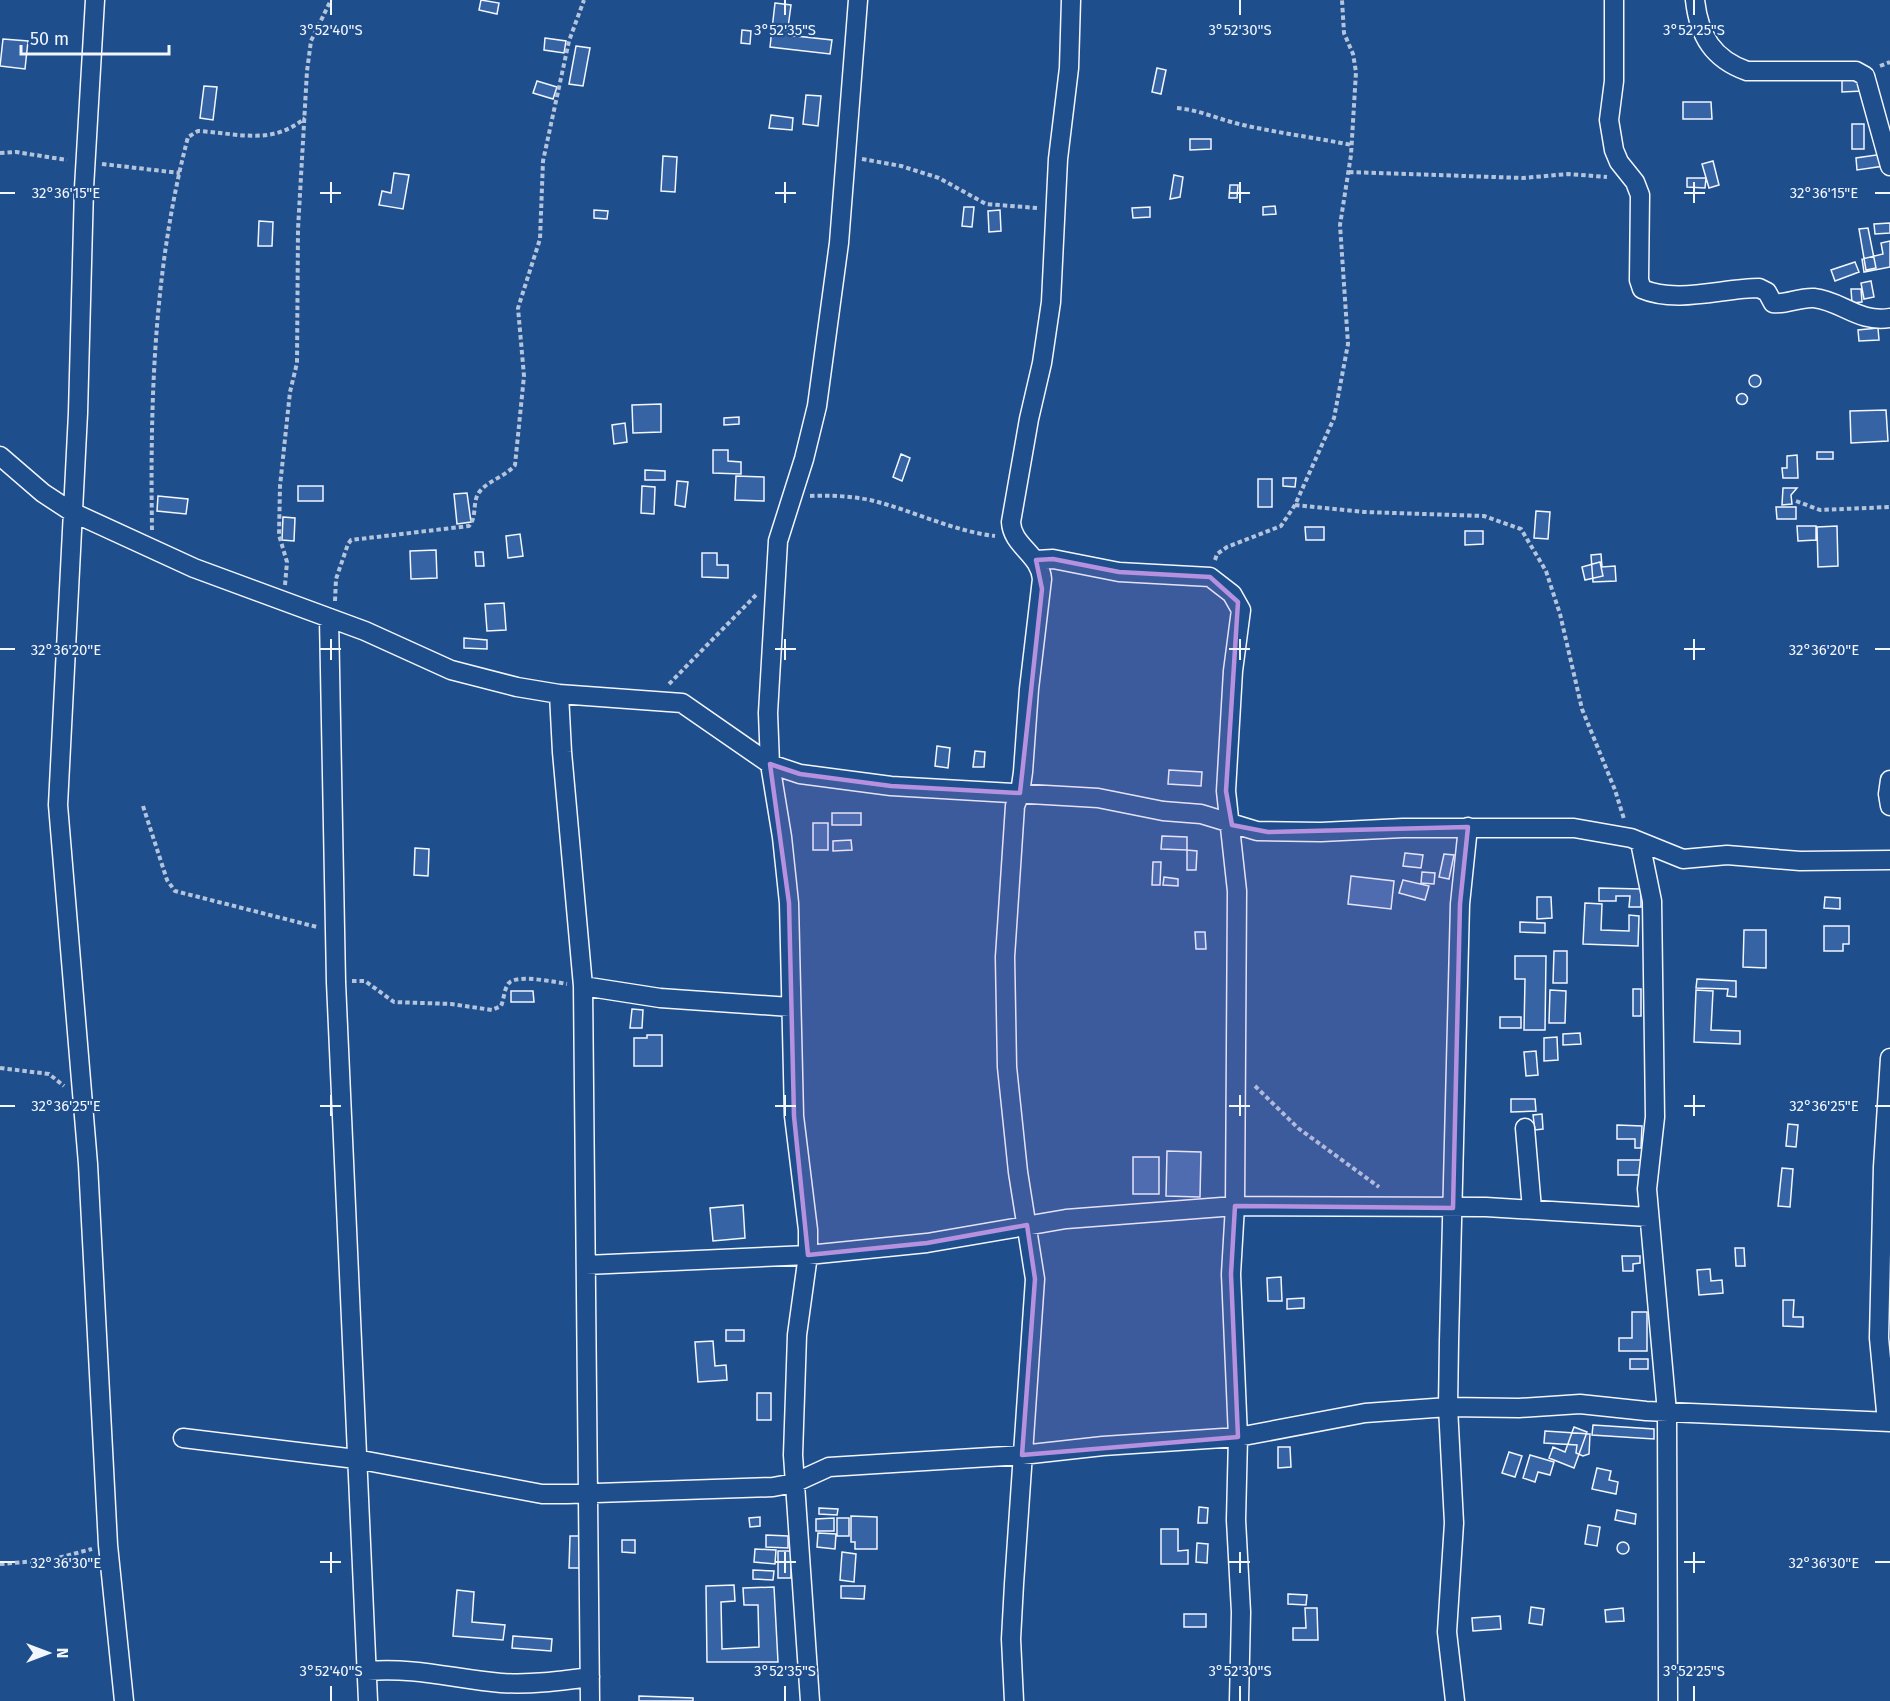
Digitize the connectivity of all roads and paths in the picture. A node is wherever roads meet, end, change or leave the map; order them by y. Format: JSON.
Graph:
{"nodes":[{"id":1,"x":95,"y":0,"type":"edge"},
{"id":2,"x":331,"y":0,"type":"edge"},
{"id":3,"x":584,"y":0,"type":"edge"},
{"id":4,"x":858,"y":0,"type":"edge"},
{"id":5,"x":1071,"y":0,"type":"edge"},
{"id":6,"x":1342,"y":0,"type":"edge"},
{"id":7,"x":1614,"y":0,"type":"edge"},
{"id":8,"x":1695,"y":0,"type":"edge"},
{"id":9,"x":1177,"y":108,"type":"dead end"},
{"id":10,"x":306,"y":118,"type":"junction"},
{"id":11,"x":1352,"y":145,"type":"junction"},
{"id":12,"x":0,"y":153,"type":"edge"},
{"id":13,"x":847,"y":155,"type":"junction"},
{"id":14,"x":86,"y":163,"type":"junction"},
{"id":15,"x":1890,"y":166,"type":"edge"},
{"id":16,"x":1349,"y":172,"type":"junction"},
{"id":17,"x":180,"y":174,"type":"junction"},
{"id":18,"x":1632,"y":178,"type":"junction"},
{"id":19,"x":1057,"y":208,"type":"junction"},
{"id":20,"x":1890,"y":318,"type":"edge"},
{"id":21,"x":0,"y":456,"type":"edge"},
{"id":22,"x":791,"y":496,"type":"junction"},
{"id":23,"x":1796,"y":501,"type":"dead end"},
{"id":24,"x":1295,"y":505,"type":"junction"},
{"id":25,"x":1890,"y":507,"type":"edge"},
{"id":26,"x":72,"y":512,"type":"junction"},
{"id":27,"x":1015,"y":537,"type":"junction"},
{"id":28,"x":152,"y":549,"type":"junction"},
{"id":29,"x":1036,"y":560,"type":"junction"},
{"id":30,"x":776,"y":575,"type":"junction"},
{"id":31,"x":1210,"y":577,"type":"junction"},
{"id":32,"x":284,"y":601,"type":"junction"},
{"id":33,"x":332,"y":619,"type":"junction"},
{"id":34,"x":559,"y":694,"type":"junction"},
{"id":35,"x":655,"y":700,"type":"junction"},
{"id":36,"x":770,"y":764,"type":"junction"},
{"id":37,"x":1890,"y":780,"type":"edge"},
{"id":38,"x":1020,"y":793,"type":"junction"},
{"id":39,"x":143,"y":806,"type":"dead end"},
{"id":40,"x":1890,"y":807,"type":"edge"},
{"id":41,"x":1232,"y":825,"type":"junction"},
{"id":42,"x":1468,"y":827,"type":"junction"},
{"id":43,"x":1635,"y":840,"type":"junction"},
{"id":44,"x":1890,"y":860,"type":"edge"},
{"id":45,"x":335,"y":931,"type":"junction"},
{"id":46,"x":336,"y":982,"type":"junction"},
{"id":47,"x":583,"y":986,"type":"junction"},
{"id":48,"x":790,"y":1007,"type":"junction"},
{"id":49,"x":1890,"y":1058,"type":"edge"},
{"id":50,"x":1236,"y":1066,"type":"junction"},
{"id":51,"x":0,"y":1068,"type":"edge"},
{"id":52,"x":84,"y":1113,"type":"junction"},
{"id":53,"x":1525,"y":1128,"type":"dead end"},
{"id":54,"x":1381,"y":1189,"type":"dead end"},
{"id":55,"x":1235,"y":1206,"type":"junction"},
{"id":56,"x":1453,"y":1208,"type":"junction"},
{"id":57,"x":1532,"y":1209,"type":"junction"},
{"id":58,"x":1648,"y":1217,"type":"junction"},
{"id":59,"x":1027,"y":1225,"type":"junction"},
{"id":60,"x":808,"y":1255,"type":"junction"},
{"id":61,"x":586,"y":1264,"type":"junction"},
{"id":62,"x":1449,"y":1407,"type":"junction"},
{"id":63,"x":1667,"y":1412,"type":"junction"},
{"id":64,"x":1889,"y":1422,"type":"edge"},
{"id":65,"x":1238,"y":1437,"type":"junction"},
{"id":66,"x":183,"y":1438,"type":"dead end"},
{"id":67,"x":1022,"y":1455,"type":"junction"},
{"id":68,"x":356,"y":1459,"type":"junction"},
{"id":69,"x":794,"y":1484,"type":"junction"},
{"id":70,"x":587,"y":1493,"type":"junction"},
{"id":71,"x":108,"y":1545,"type":"junction"},
{"id":72,"x":0,"y":1564,"type":"edge"},
{"id":73,"x":367,"y":1671,"type":"junction"},
{"id":74,"x":590,"y":1677,"type":"junction"},
{"id":75,"x":124,"y":1701,"type":"edge"},
{"id":76,"x":368,"y":1701,"type":"edge"},
{"id":77,"x":590,"y":1701,"type":"edge"},
{"id":78,"x":810,"y":1701,"type":"edge"},
{"id":79,"x":1014,"y":1701,"type":"edge"},
{"id":80,"x":1239,"y":1701,"type":"edge"},
{"id":81,"x":1455,"y":1701,"type":"edge"},
{"id":82,"x":1668,"y":1701,"type":"edge"}],
"edges":[{"from":1,"to":14,"type":"street"},
{"from":2,"to":10,"type":"path"},
{"from":3,"to":33,"type":"path"},
{"from":4,"to":13,"type":"street"},
{"from":5,"to":19,"type":"street"},
{"from":6,"to":11,"type":"path"},
{"from":7,"to":18,"type":"street"},
{"from":8,"to":15,"type":"street"},
{"from":9,"to":11,"type":"path"},
{"from":10,"to":17,"type":"path"},
{"from":10,"to":32,"type":"path"},
{"from":11,"to":16,"type":"path"},
{"from":12,"to":14,"type":"path"},
{"from":13,"to":19,"type":"path"},
{"from":13,"to":22,"type":"street"},
{"from":14,"to":17,"type":"path"},
{"from":14,"to":26,"type":"street"},
{"from":16,"to":18,"type":"path"},
{"from":16,"to":24,"type":"path"},
{"from":17,"to":28,"type":"path"},
{"from":18,"to":20,"type":"street"},
{"from":19,"to":27,"type":"street"},
{"from":21,"to":26,"type":"street"},
{"from":22,"to":27,"type":"path"},
{"from":22,"to":30,"type":"street"},
{"from":23,"to":25,"type":"path"},
{"from":24,"to":31,"type":"path"},
{"from":24,"to":43,"type":"path"},
{"from":26,"to":28,"type":"street"},
{"from":26,"to":52,"type":"street"},
{"from":27,"to":29,"type":"street"},
{"from":28,"to":32,"type":"street"},
{"from":29,"to":31,"type":"street"},
{"from":29,"to":38,"type":"street"},
{"from":30,"to":35,"type":"path"},
{"from":30,"to":36,"type":"street"},
{"from":31,"to":41,"type":"street"},
{"from":32,"to":33,"type":"street"},
{"from":33,"to":34,"type":"street"},
{"from":33,"to":45,"type":"street"},
{"from":34,"to":35,"type":"street"},
{"from":34,"to":47,"type":"street"},
{"from":35,"to":36,"type":"street"},
{"from":36,"to":38,"type":"street"},
{"from":36,"to":48,"type":"street"},
{"from":37,"to":40,"type":"street"},
{"from":38,"to":41,"type":"street"},
{"from":38,"to":59,"type":"street"},
{"from":39,"to":45,"type":"path"},
{"from":41,"to":42,"type":"street"},
{"from":41,"to":50,"type":"street"},
{"from":42,"to":43,"type":"street"},
{"from":42,"to":56,"type":"street"},
{"from":43,"to":44,"type":"street"},
{"from":43,"to":58,"type":"street"},
{"from":45,"to":46,"type":"street"},
{"from":46,"to":47,"type":"path"},
{"from":46,"to":68,"type":"street"},
{"from":47,"to":48,"type":"street"},
{"from":47,"to":61,"type":"street"},
{"from":48,"to":60,"type":"street"},
{"from":49,"to":64,"type":"street"},
{"from":50,"to":54,"type":"path"},
{"from":50,"to":55,"type":"street"},
{"from":51,"to":52,"type":"path"},
{"from":52,"to":71,"type":"street"},
{"from":53,"to":57,"type":"street"},
{"from":55,"to":56,"type":"street"},
{"from":55,"to":59,"type":"street"},
{"from":55,"to":65,"type":"street"},
{"from":56,"to":57,"type":"street"},
{"from":56,"to":62,"type":"street"},
{"from":57,"to":58,"type":"street"},
{"from":58,"to":63,"type":"street"},
{"from":59,"to":60,"type":"street"},
{"from":59,"to":67,"type":"street"},
{"from":60,"to":61,"type":"street"},
{"from":60,"to":69,"type":"street"},
{"from":61,"to":70,"type":"street"},
{"from":62,"to":63,"type":"street"},
{"from":62,"to":65,"type":"street"},
{"from":62,"to":81,"type":"street"},
{"from":63,"to":64,"type":"street"},
{"from":63,"to":82,"type":"street"},
{"from":65,"to":67,"type":"street"},
{"from":65,"to":80,"type":"street"},
{"from":66,"to":68,"type":"street"},
{"from":67,"to":69,"type":"street"},
{"from":67,"to":79,"type":"street"},
{"from":68,"to":70,"type":"street"},
{"from":68,"to":73,"type":"street"},
{"from":69,"to":70,"type":"street"},
{"from":69,"to":78,"type":"street"},
{"from":70,"to":74,"type":"street"},
{"from":71,"to":72,"type":"path"},
{"from":71,"to":75,"type":"street"},
{"from":73,"to":74,"type":"street"},
{"from":73,"to":76,"type":"street"},
{"from":74,"to":77,"type":"street"}]}
